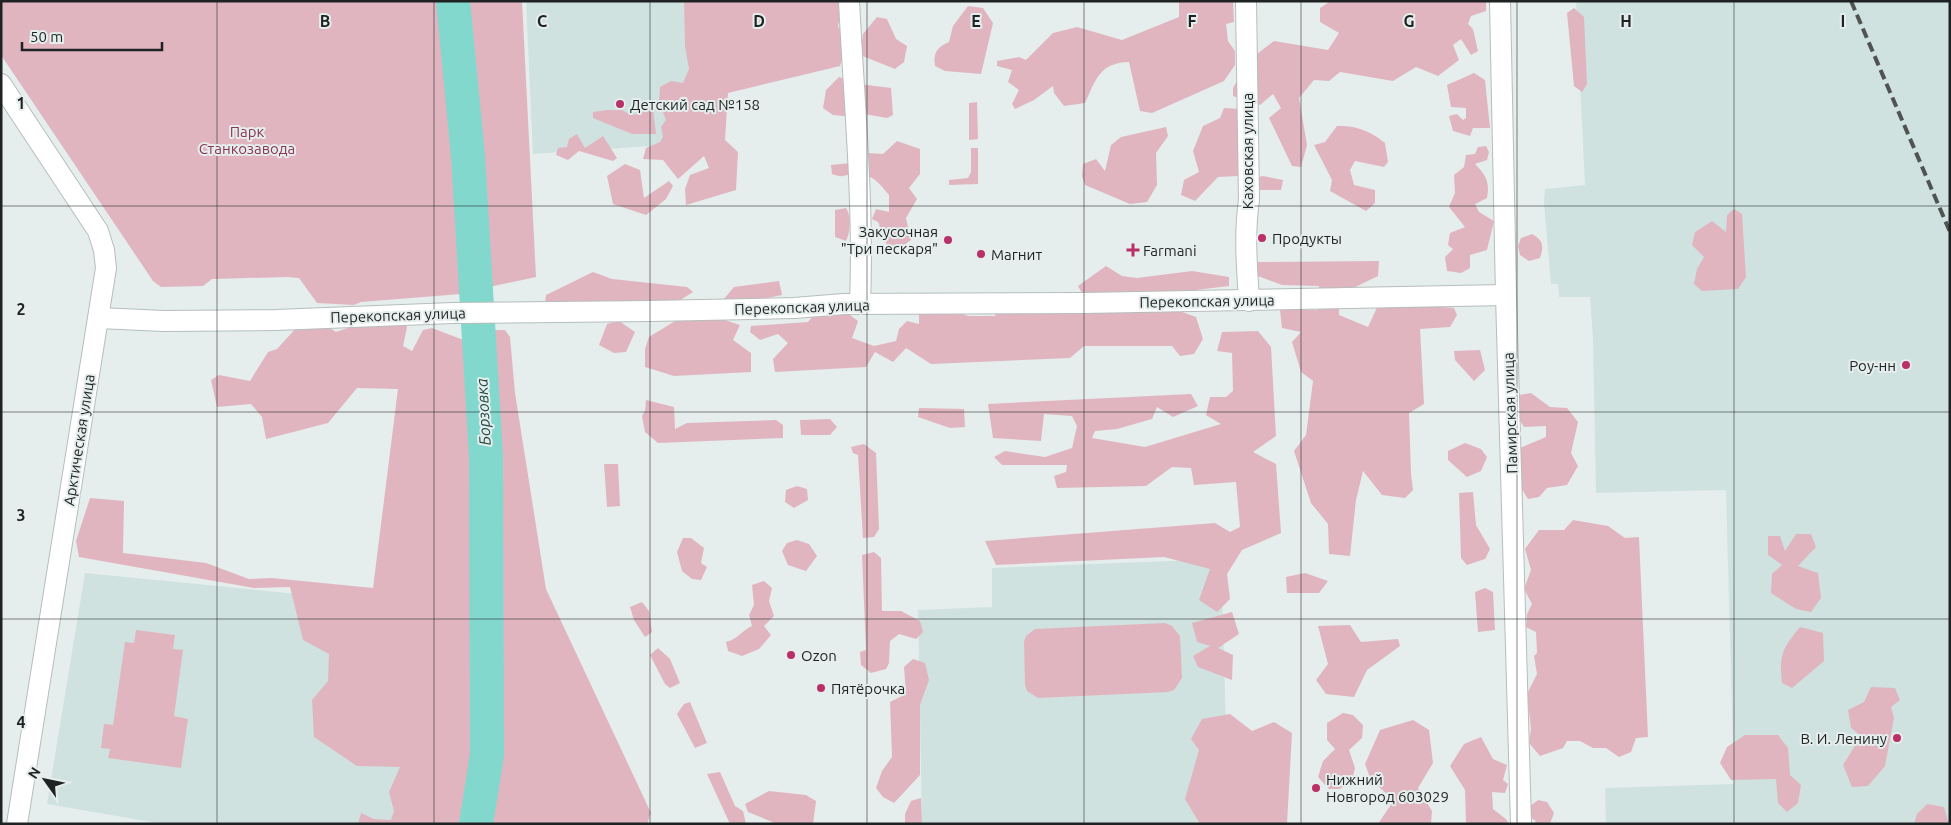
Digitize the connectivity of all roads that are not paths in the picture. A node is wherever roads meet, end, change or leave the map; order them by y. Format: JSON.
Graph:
{"nodes":[{"id":1,"x":849,"y":1,"type":"edge"},
{"id":2,"x":1246,"y":1,"type":"edge"},
{"id":3,"x":1500,"y":1,"type":"edge"},
{"id":4,"x":1,"y":84,"type":"edge"},
{"id":5,"x":1506,"y":295,"type":"junction"},
{"id":6,"x":1248,"y":301,"type":"junction"},
{"id":7,"x":860,"y":304,"type":"junction"},
{"id":8,"x":99,"y":318,"type":"junction"},
{"id":9,"x":17,"y":824,"type":"edge"},
{"id":10,"x":1522,"y":824,"type":"edge"}],
"edges":[{"from":1,"to":7,"type":"street"},
{"from":2,"to":6,"type":"street","name":"Каховская улица"},
{"from":3,"to":5,"type":"street","name":"Памирская улица"},
{"from":4,"to":8,"type":"street","name":"Арктическая улица"},
{"from":5,"to":6,"type":"street","name":"Перекопская улица"},
{"from":5,"to":10,"type":"street","name":"Памирская улица"},
{"from":6,"to":7,"type":"street","name":"Перекопская улица"},
{"from":7,"to":8,"type":"street","name":"Перекопская улица"},
{"from":8,"to":9,"type":"street","name":"Арктическая улица"}]}
